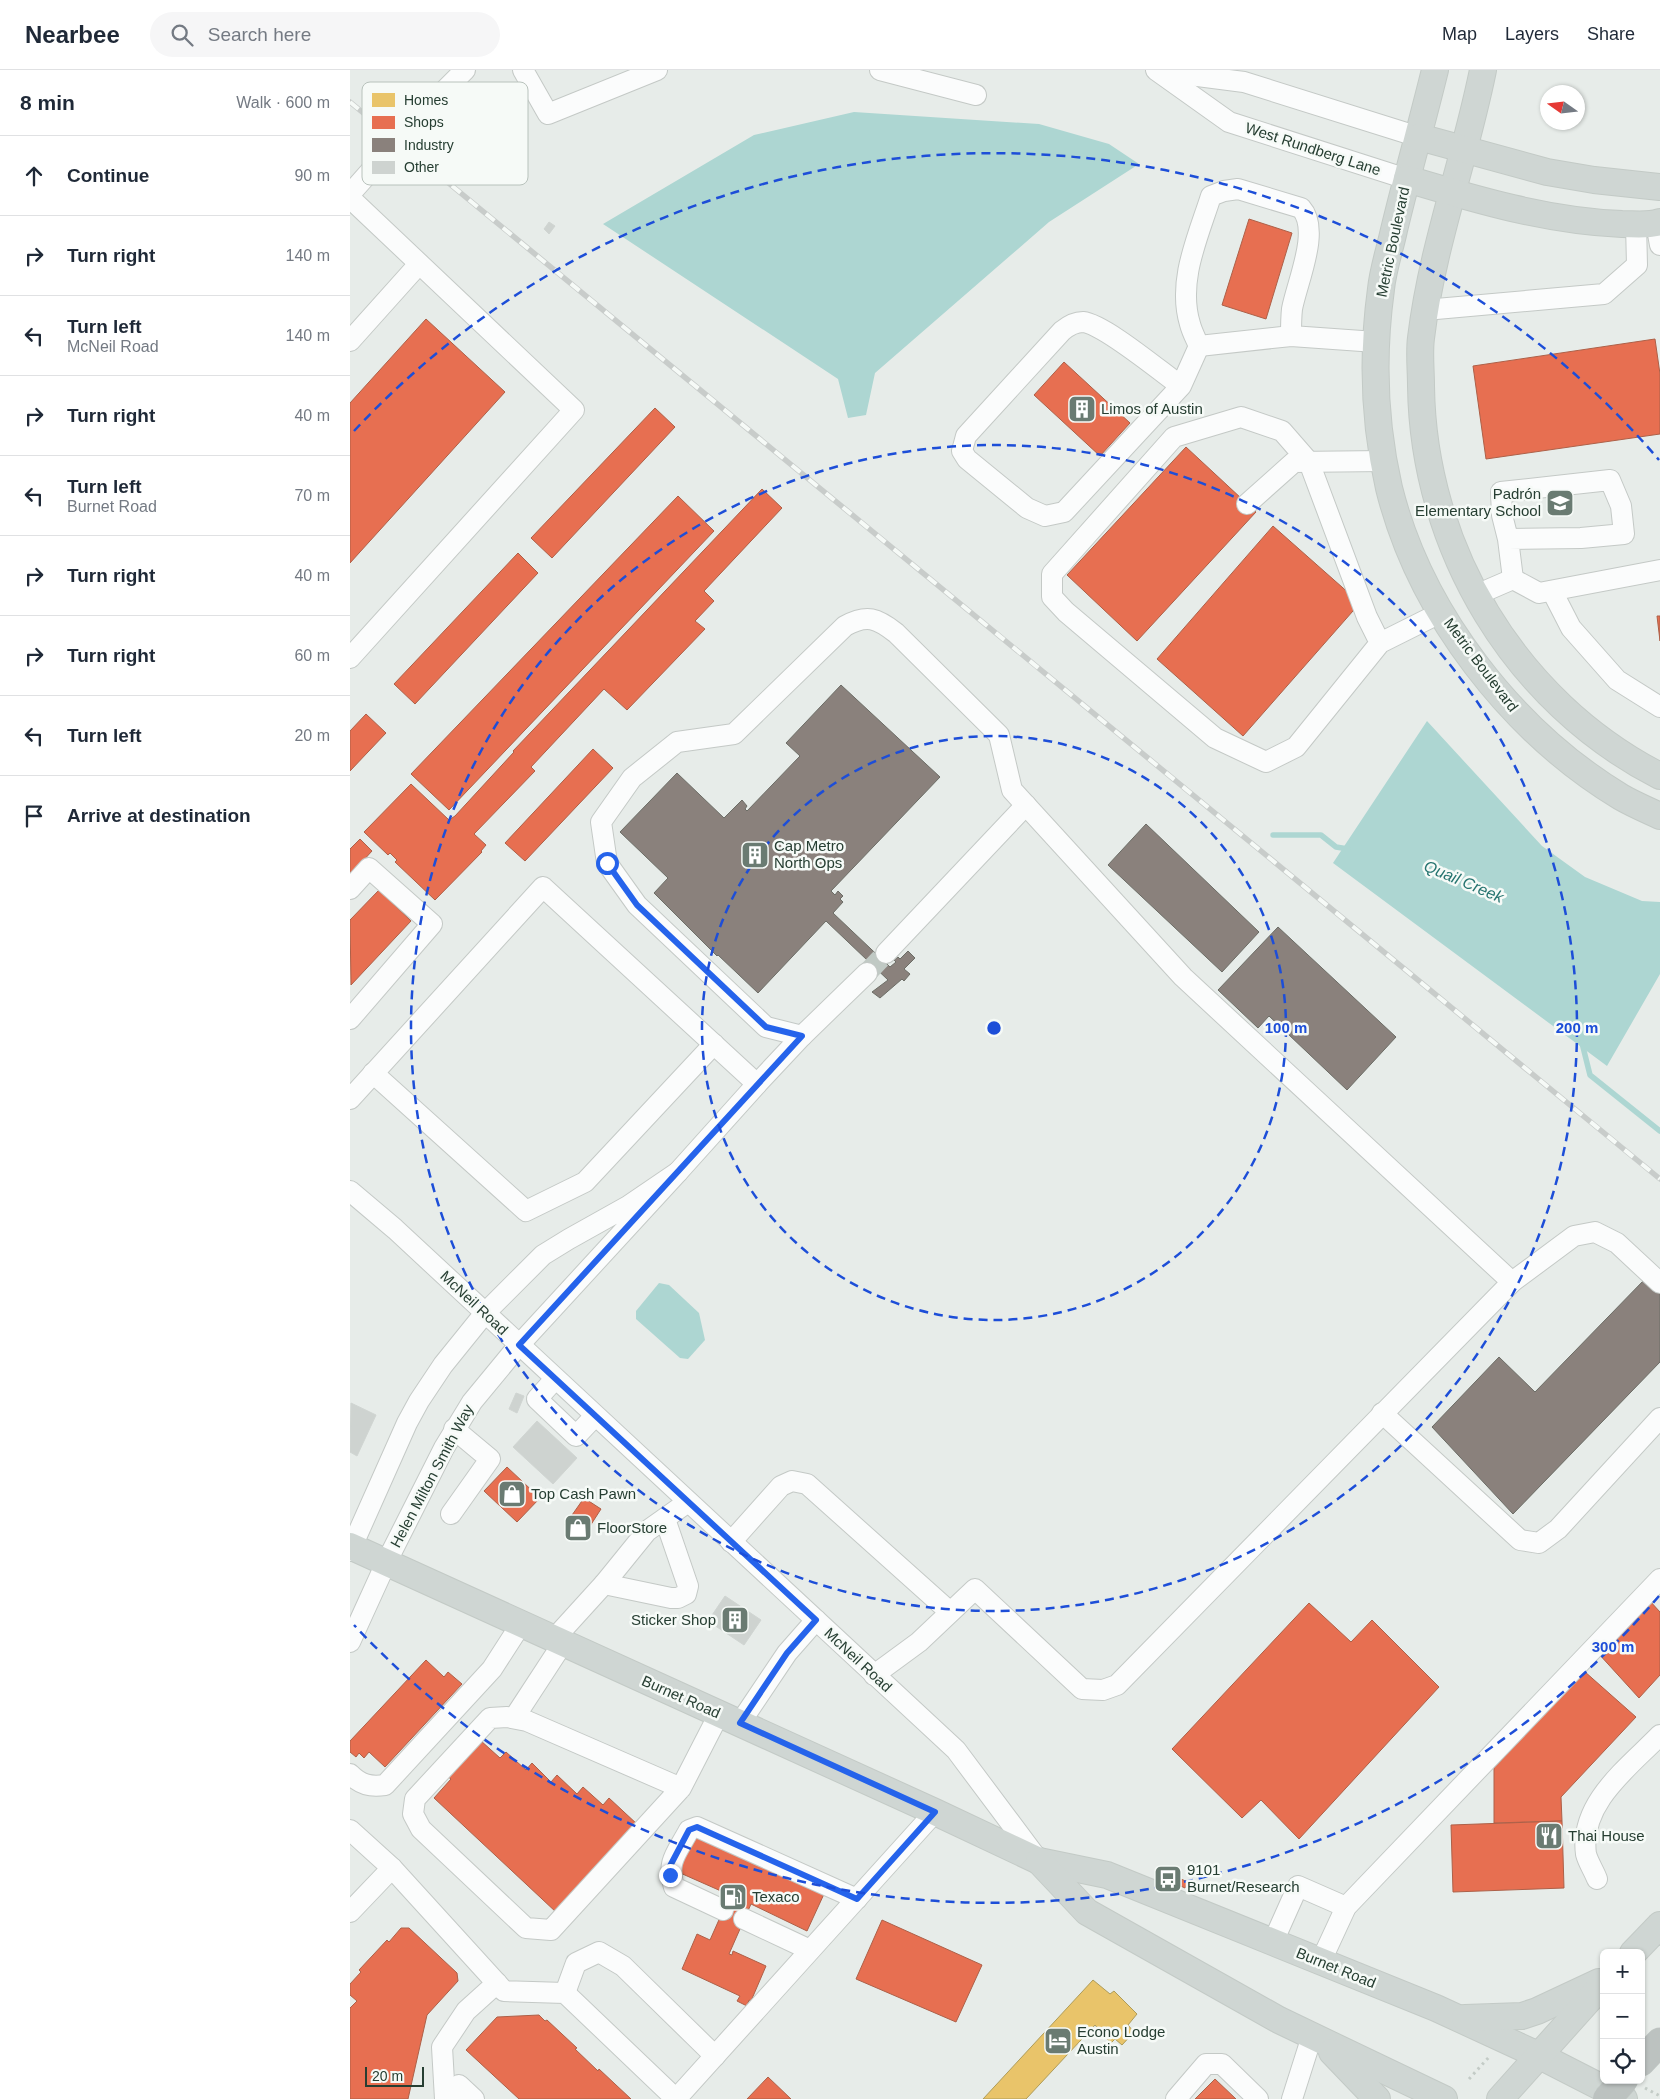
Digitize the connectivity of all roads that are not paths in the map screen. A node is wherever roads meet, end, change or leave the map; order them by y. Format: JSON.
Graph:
{"nodes":[{"id":1,"x":465,"y":70,"type":"edge"},
{"id":2,"x":523,"y":70,"type":"edge"},
{"id":3,"x":657,"y":70,"type":"edge"},
{"id":4,"x":880,"y":70,"type":"edge"},
{"id":5,"x":1157,"y":70,"type":"edge"},
{"id":6,"x":1435,"y":70,"type":"edge"},
{"id":7,"x":1482,"y":70,"type":"edge"},
{"id":8,"x":453,"y":82,"type":"edge"},
{"id":9,"x":976,"y":95,"type":"dead end"},
{"id":10,"x":1419,"y":137,"type":"junction"},
{"id":11,"x":1464,"y":151,"type":"junction"},
{"id":12,"x":1407,"y":179,"type":"junction"},
{"id":13,"x":362,"y":180,"type":"edge"},
{"id":14,"x":1660,"y":186,"type":"edge"},
{"id":15,"x":1453,"y":193,"type":"junction"},
{"id":16,"x":350,"y":194,"type":"edge"},
{"id":17,"x":350,"y":198,"type":"edge"},
{"id":18,"x":1654,"y":226,"type":"edge"},
{"id":19,"x":419,"y":264,"type":"junction"},
{"id":20,"x":1425,"y":310,"type":"junction"},
{"id":21,"x":1291,"y":336,"type":"junction"},
{"id":22,"x":350,"y":341,"type":"edge"},
{"id":23,"x":1376,"y":342,"type":"junction"},
{"id":24,"x":1199,"y":346,"type":"junction"},
{"id":25,"x":1181,"y":386,"type":"junction"},
{"id":26,"x":1384,"y":461,"type":"junction"},
{"id":27,"x":1309,"y":462,"type":"junction"},
{"id":28,"x":1247,"y":504,"type":"dead end"},
{"id":29,"x":1508,"y":539,"type":"junction"},
{"id":30,"x":1660,"y":570,"type":"edge"},
{"id":31,"x":1513,"y":579,"type":"junction"},
{"id":32,"x":1552,"y":591,"type":"junction"},
{"id":33,"x":1476,"y":595,"type":"junction"},
{"id":34,"x":1442,"y":612,"type":"junction"},
{"id":35,"x":1380,"y":643,"type":"junction"},
{"id":36,"x":350,"y":658,"type":"edge"},
{"id":37,"x":1660,"y":707,"type":"edge"},
{"id":38,"x":1660,"y":776,"type":"edge"},
{"id":39,"x":1026,"y":804,"type":"junction"},
{"id":40,"x":1660,"y":816,"type":"edge"},
{"id":41,"x":350,"y":889,"type":"edge"},
{"id":42,"x":886,"y":953,"type":"tunnel mouth"},
{"id":43,"x":867,"y":972,"type":"tunnel mouth"},
{"id":44,"x":350,"y":1019,"type":"edge"},
{"id":45,"x":802,"y":1036,"type":"junction"},
{"id":46,"x":714,"y":1044,"type":"junction"},
{"id":47,"x":374,"y":1073,"type":"junction"},
{"id":48,"x":758,"y":1084,"type":"junction"},
{"id":49,"x":350,"y":1099,"type":"edge"},
{"id":50,"x":678,"y":1172,"type":"junction"},
{"id":51,"x":350,"y":1191,"type":"edge"},
{"id":52,"x":1512,"y":1282,"type":"junction"},
{"id":53,"x":1660,"y":1283,"type":"edge"},
{"id":54,"x":485,"y":1313,"type":"junction"},
{"id":55,"x":519,"y":1345,"type":"junction"},
{"id":56,"x":555,"y":1379,"type":"junction"},
{"id":57,"x":1382,"y":1413,"type":"junction"},
{"id":58,"x":596,"y":1416,"type":"junction"},
{"id":59,"x":1660,"y":1418,"type":"edge"},
{"id":60,"x":454,"y":1429,"type":"junction"},
{"id":61,"x":688,"y":1502,"type":"junction"},
{"id":62,"x":452,"y":1514,"type":"dead end"},
{"id":63,"x":665,"y":1519,"type":"junction"},
{"id":64,"x":731,"y":1542,"type":"junction"},
{"id":65,"x":351,"y":1548,"type":"edge"},
{"id":66,"x":386,"y":1563,"type":"junction"},
{"id":67,"x":1660,"y":1579,"type":"edge"},
{"id":68,"x":604,"y":1584,"type":"junction"},
{"id":69,"x":950,"y":1612,"type":"junction"},
{"id":70,"x":816,"y":1620,"type":"junction"},
{"id":71,"x":521,"y":1624,"type":"junction"},
{"id":72,"x":558,"y":1641,"type":"junction"},
{"id":73,"x":350,"y":1642,"type":"edge"},
{"id":74,"x":874,"y":1675,"type":"junction"},
{"id":75,"x":514,"y":1718,"type":"junction"},
{"id":76,"x":729,"y":1718,"type":"junction"},
{"id":77,"x":1660,"y":1735,"type":"edge"},
{"id":78,"x":350,"y":1774,"type":"edge"},
{"id":79,"x":681,"y":1788,"type":"junction"},
{"id":80,"x":935,"y":1812,"type":"junction"},
{"id":81,"x":350,"y":1830,"type":"edge"},
{"id":82,"x":1039,"y":1861,"type":"junction"},
{"id":83,"x":392,"y":1868,"type":"junction"},
{"id":84,"x":1597,"y":1879,"type":"dead end"},
{"id":85,"x":857,"y":1899,"type":"junction"},
{"id":86,"x":1346,"y":1908,"type":"junction"},
{"id":87,"x":723,"y":1910,"type":"dead end"},
{"id":88,"x":350,"y":1912,"type":"edge"},
{"id":89,"x":744,"y":1919,"type":"dead end"},
{"id":90,"x":1660,"y":1925,"type":"edge"},
{"id":91,"x":1273,"y":1942,"type":"junction"},
{"id":92,"x":1637,"y":1949,"type":"edge"},
{"id":93,"x":810,"y":1950,"type":"junction"},
{"id":94,"x":1321,"y":1961,"type":"junction"},
{"id":95,"x":497,"y":1983,"type":"junction"},
{"id":96,"x":1600,"y":1984,"type":"edge"},
{"id":97,"x":1600,"y":1986,"type":"edge"},
{"id":98,"x":565,"y":1993,"type":"junction"},
{"id":99,"x":1458,"y":2018,"type":"junction"},
{"id":100,"x":1316,"y":2038,"type":"junction"},
{"id":101,"x":1660,"y":2042,"type":"edge"},
{"id":102,"x":1538,"y":2055,"type":"junction"},
{"id":103,"x":715,"y":2056,"type":"junction"},
{"id":104,"x":1645,"y":2058,"type":"edge"},
{"id":105,"x":1620,"y":2084,"type":"edge"},
{"id":106,"x":446,"y":2099,"type":"edge"},
{"id":107,"x":474,"y":2099,"type":"edge"},
{"id":108,"x":676,"y":2099,"type":"edge"},
{"id":109,"x":1176,"y":2099,"type":"edge"},
{"id":110,"x":1258,"y":2099,"type":"edge"},
{"id":111,"x":1292,"y":2099,"type":"edge"},
{"id":112,"x":1377,"y":2099,"type":"edge"},
{"id":113,"x":1444,"y":2099,"type":"edge"},
{"id":114,"x":1500,"y":2099,"type":"edge"},
{"id":115,"x":1607,"y":2099,"type":"edge"},
{"id":116,"x":1624,"y":2099,"type":"edge"}],
"edges":[{"from":1,"to":8,"type":"street"},
{"from":2,"to":3,"type":"street"},
{"from":4,"to":9,"type":"street"},
{"from":5,"to":10,"type":"street","name":"West Rundberg Lane"},
{"from":5,"to":12,"type":"street","name":"West Rundberg Lane"},
{"from":6,"to":10,"type":"main road","name":"Metric Boulevard"},
{"from":7,"to":11,"type":"main road"},
{"from":10,"to":11,"type":"main road","name":"West Rundberg Lane"},
{"from":10,"to":12,"type":"main road","name":"Metric Boulevard"},
{"from":11,"to":14,"type":"main road","name":"West Rundberg Lane"},
{"from":11,"to":15,"type":"main road"},
{"from":12,"to":15,"type":"main road","name":"West Rundberg Lane"},
{"from":12,"to":23,"type":"main road","name":"Metric Boulevard"},
{"from":13,"to":16,"type":"street"},
{"from":15,"to":18,"type":"main road","name":"West Rundberg Lane"},
{"from":15,"to":20,"type":"main road"},
{"from":17,"to":19,"type":"street"},
{"from":18,"to":20,"type":"street"},
{"from":19,"to":22,"type":"street"},
{"from":19,"to":36,"type":"street"},
{"from":20,"to":33,"type":"main road"},
{"from":21,"to":23,"type":"street"},
{"from":21,"to":24,"type":"street"},
{"from":21,"to":24,"type":"street"},
{"from":23,"to":26,"type":"main road","name":"Metric Boulevard"},
{"from":24,"to":25,"type":"street"},
{"from":25,"to":25,"type":"street"},
{"from":26,"to":27,"type":"street"},
{"from":26,"to":34,"type":"main road","name":"Metric Boulevard"},
{"from":27,"to":28,"type":"street"},
{"from":27,"to":35,"type":"street"},
{"from":27,"to":35,"type":"street"},
{"from":29,"to":29,"type":"street"},
{"from":29,"to":31,"type":"street"},
{"from":30,"to":32,"type":"street"},
{"from":31,"to":32,"type":"street"},
{"from":31,"to":33,"type":"street"},
{"from":32,"to":37,"type":"street"},
{"from":33,"to":34,"type":"main road"},
{"from":33,"to":38,"type":"main road"},
{"from":34,"to":35,"type":"street"},
{"from":34,"to":40,"type":"main road","name":"Metric Boulevard"},
{"from":39,"to":42,"type":"street"},
{"from":39,"to":45,"type":"street"},
{"from":39,"to":52,"type":"street"},
{"from":41,"to":44,"type":"street"},
{"from":43,"to":45,"type":"street"},
{"from":45,"to":48,"type":"street"},
{"from":46,"to":47,"type":"street"},
{"from":46,"to":47,"type":"street"},
{"from":46,"to":48,"type":"street"},
{"from":47,"to":49,"type":"street"},
{"from":48,"to":50,"type":"street"},
{"from":50,"to":54,"type":"street"},
{"from":50,"to":55,"type":"street","name":"Helen Milton Smith Way"},
{"from":51,"to":54,"type":"street","name":"McNeil Road"},
{"from":52,"to":53,"type":"street"},
{"from":52,"to":57,"type":"street"},
{"from":54,"to":55,"type":"street","name":"McNeil Road"},
{"from":54,"to":65,"type":"street"},
{"from":55,"to":56,"type":"street","name":"McNeil Road"},
{"from":55,"to":60,"type":"street","name":"Helen Milton Smith Way"},
{"from":56,"to":58,"type":"street","name":"McNeil Road"},
{"from":56,"to":58,"type":"street"},
{"from":57,"to":59,"type":"street"},
{"from":57,"to":69,"type":"street"},
{"from":58,"to":61,"type":"street","name":"McNeil Road"},
{"from":60,"to":62,"type":"street"},
{"from":60,"to":66,"type":"street","name":"Helen Milton Smith Way"},
{"from":61,"to":63,"type":"street"},
{"from":61,"to":64,"type":"street","name":"McNeil Road"},
{"from":63,"to":68,"type":"street"},
{"from":63,"to":68,"type":"street"},
{"from":64,"to":69,"type":"street"},
{"from":64,"to":70,"type":"street","name":"McNeil Road"},
{"from":65,"to":66,"type":"main road","name":"Burnet Road"},
{"from":66,"to":71,"type":"main road","name":"Burnet Road"},
{"from":66,"to":73,"type":"street","name":"Helen Milton Smith Way"},
{"from":67,"to":86,"type":"street"},
{"from":68,"to":72,"type":"street"},
{"from":69,"to":74,"type":"street"},
{"from":70,"to":74,"type":"street","name":"McNeil Road"},
{"from":70,"to":76,"type":"street"},
{"from":71,"to":72,"type":"main road","name":"Burnet Road"},
{"from":71,"to":78,"type":"street"},
{"from":72,"to":75,"type":"street"},
{"from":72,"to":76,"type":"main road","name":"Burnet Road"},
{"from":74,"to":82,"type":"street","name":"McNeil Road"},
{"from":75,"to":79,"type":"street"},
{"from":75,"to":79,"type":"street"},
{"from":76,"to":79,"type":"street"},
{"from":76,"to":80,"type":"main road","name":"Burnet Road"},
{"from":77,"to":84,"type":"street"},
{"from":80,"to":82,"type":"main road","name":"Burnet Road"},
{"from":80,"to":85,"type":"street"},
{"from":81,"to":83,"type":"street"},
{"from":82,"to":91,"type":"main road","name":"Burnet Road"},
{"from":82,"to":100,"type":"main road","name":"Burnet Road"},
{"from":83,"to":88,"type":"street"},
{"from":83,"to":95,"type":"street"},
{"from":85,"to":87,"type":"street"},
{"from":85,"to":93,"type":"street"},
{"from":86,"to":91,"type":"street"},
{"from":86,"to":94,"type":"street"},
{"from":89,"to":93,"type":"street"},
{"from":90,"to":92,"type":"main road"},
{"from":91,"to":94,"type":"main road","name":"Burnet Road"},
{"from":93,"to":103,"type":"street"},
{"from":94,"to":99,"type":"main road","name":"Burnet Road"},
{"from":95,"to":98,"type":"street"},
{"from":95,"to":106,"type":"street"},
{"from":96,"to":99,"type":"main road"},
{"from":97,"to":102,"type":"main road"},
{"from":98,"to":103,"type":"street"},
{"from":98,"to":108,"type":"street"},
{"from":99,"to":102,"type":"main road","name":"Burnet Road"},
{"from":100,"to":111,"type":"street"},
{"from":100,"to":112,"type":"main road"},
{"from":100,"to":113,"type":"main road","name":"Burnet Road"},
{"from":101,"to":104,"type":"highway"},
{"from":102,"to":114,"type":"main road"},
{"from":102,"to":116,"type":"main road","name":"Burnet Road"},
{"from":103,"to":108,"type":"street"},
{"from":105,"to":115,"type":"highway","bridge":true},
{"from":106,"to":107,"type":"street"},
{"from":109,"to":110,"type":"street"}]}
